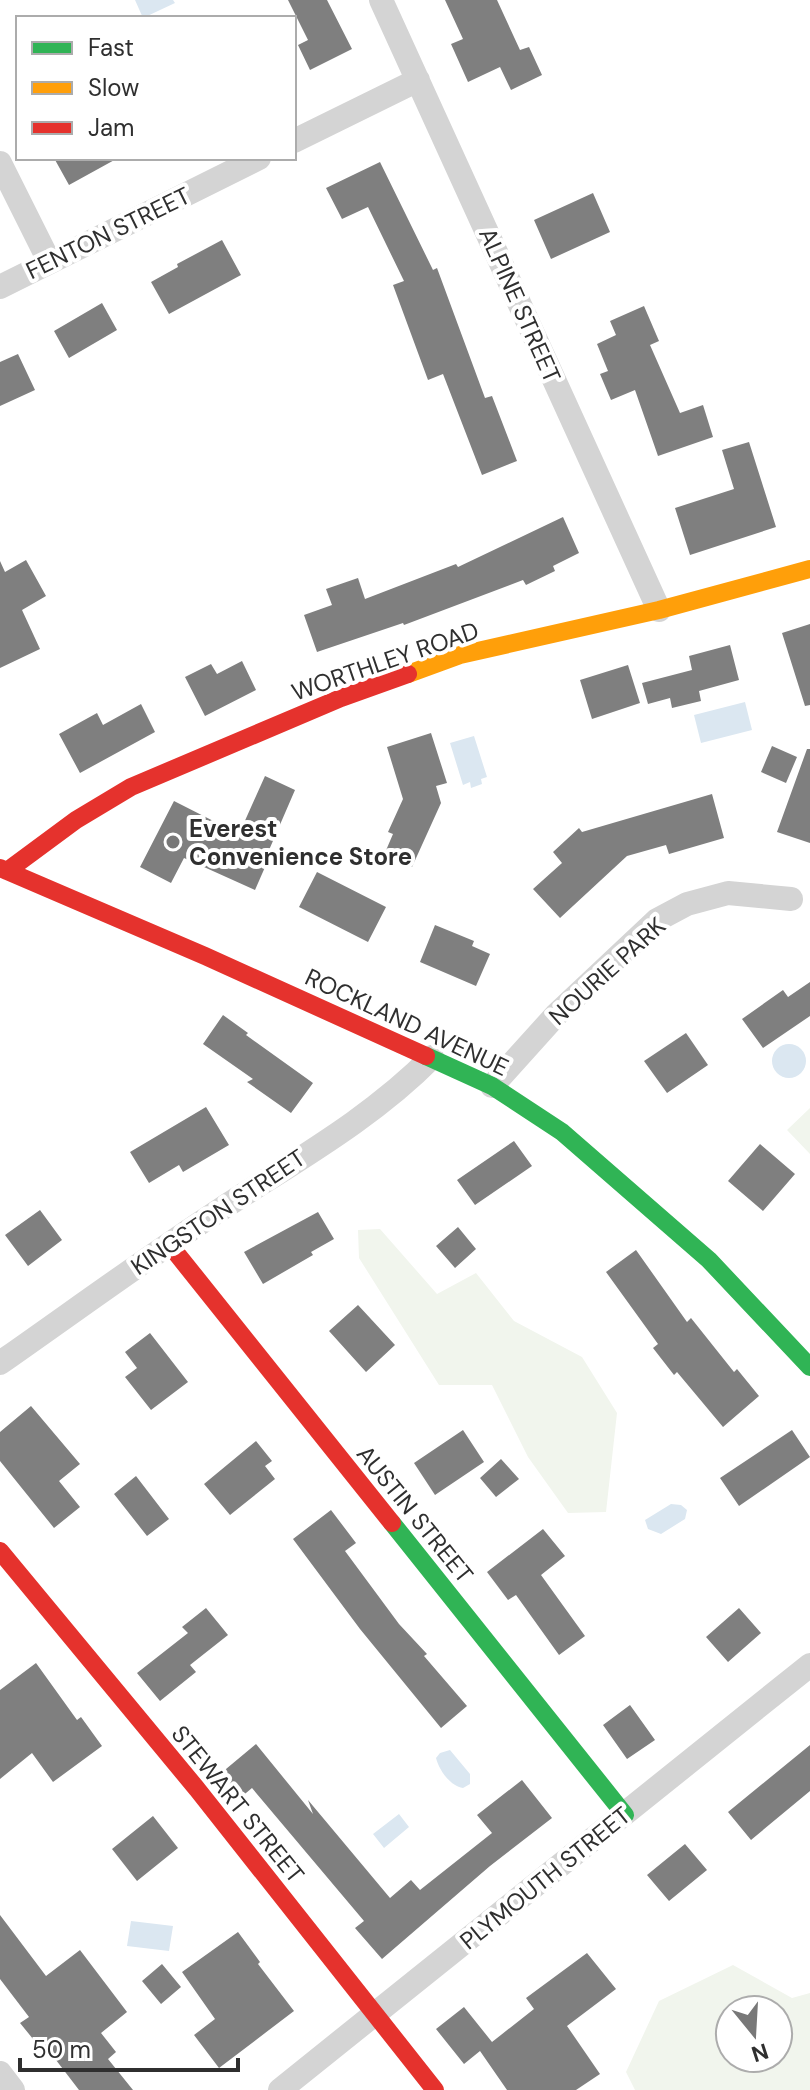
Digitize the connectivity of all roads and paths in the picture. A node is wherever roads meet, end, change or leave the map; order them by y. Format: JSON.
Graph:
{"nodes":[{"id":1,"x":381,"y":0,"type":"edge"},
{"id":2,"x":418,"y":80,"type":"junction"},
{"id":3,"x":296,"y":140,"type":"edge"},
{"id":4,"x":255,"y":160,"type":"edge"},
{"id":5,"x":0,"y":163,"type":"edge"},
{"id":6,"x":49,"y":261,"type":"junction"},
{"id":7,"x":0,"y":287,"type":"edge"},
{"id":8,"x":810,"y":569,"type":"edge"},
{"id":9,"x":659,"y":610,"type":"junction"},
{"id":10,"x":3,"y":870,"type":"edge"},
{"id":11,"x":791,"y":899,"type":"dead end"},
{"id":12,"x":432,"y":1057,"type":"junction"},
{"id":13,"x":492,"y":1086,"type":"junction"},
{"id":14,"x":169,"y":1244,"type":"junction"},
{"id":15,"x":0,"y":1363,"type":"edge"},
{"id":16,"x":810,"y":1367,"type":"edge"},
{"id":17,"x":0,"y":1551,"type":"edge"},
{"id":18,"x":810,"y":1665,"type":"edge"},
{"id":19,"x":625,"y":1815,"type":"junction"},
{"id":20,"x":375,"y":2014,"type":"junction"},
{"id":21,"x":0,"y":2073,"type":"edge"},
{"id":22,"x":13,"y":2090,"type":"edge"},
{"id":23,"x":280,"y":2090,"type":"edge"},
{"id":24,"x":435,"y":2090,"type":"edge"}],
"edges":[{"from":1,"to":2,"type":"street","name":"ALPINE STREET"},
{"from":2,"to":3,"type":"street"},
{"from":2,"to":9,"type":"street","name":"ALPINE STREET"},
{"from":4,"to":6,"type":"street","name":"FENTON STREET"},
{"from":5,"to":6,"type":"street"},
{"from":6,"to":7,"type":"street","name":"FENTON STREET"},
{"from":8,"to":9,"type":"street","name":"WORTHLEY ROAD"},
{"from":9,"to":10,"type":"street","name":"WORTHLEY ROAD"},
{"from":10,"to":12,"type":"street","name":"ROCKLAND AVENUE"},
{"from":11,"to":13,"type":"street","name":"NOURIE PARK"},
{"from":12,"to":13,"type":"street","name":"ROCKLAND AVENUE"},
{"from":12,"to":14,"type":"street","name":"KINGSTON STREET"},
{"from":13,"to":16,"type":"street","name":"ROCKLAND AVENUE"},
{"from":14,"to":15,"type":"street","name":"KINGSTON STREET"},
{"from":14,"to":19,"type":"street","name":"AUSTIN STREET"},
{"from":17,"to":20,"type":"street","name":"STEWART STREET"},
{"from":18,"to":19,"type":"street","name":"PLYMOUTH STREET"},
{"from":19,"to":20,"type":"street","name":"PLYMOUTH STREET"},
{"from":20,"to":23,"type":"street","name":"PLYMOUTH STREET"},
{"from":20,"to":24,"type":"street","name":"STEWART STREET"},
{"from":21,"to":22,"type":"street"}]}
